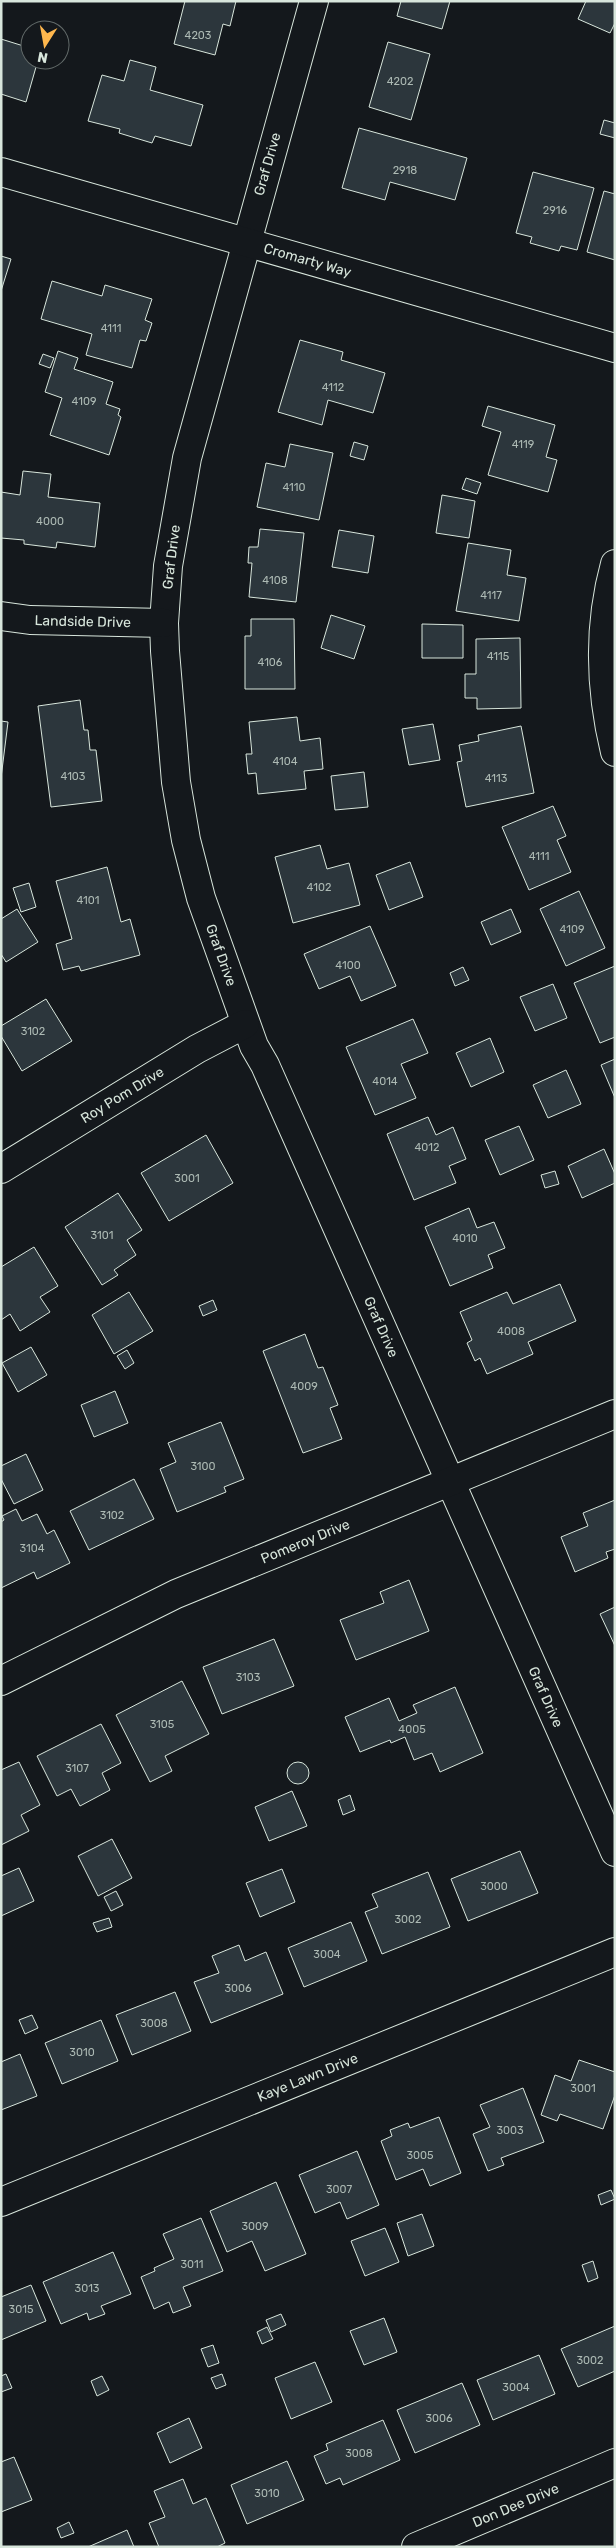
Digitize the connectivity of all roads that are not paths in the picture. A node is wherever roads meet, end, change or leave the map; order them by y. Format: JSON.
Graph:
{"nodes":[{"id":1,"x":314,"y":1,"type":"edge"},
{"id":2,"x":1,"y":172,"type":"edge"},
{"id":3,"x":245,"y":243,"type":"junction"},
{"id":4,"x":615,"y":348,"type":"edge"},
{"id":5,"x":615,"y":564,"type":"edge"},
{"id":6,"x":1,"y":616,"type":"edge"},
{"id":7,"x":164,"y":623,"type":"junction"},
{"id":8,"x":615,"y":752,"type":"edge"},
{"id":9,"x":245,"y":1024,"type":"junction"},
{"id":10,"x":1,"y":1169,"type":"edge"},
{"id":11,"x":615,"y":1414,"type":"edge"},
{"id":12,"x":450,"y":1480,"type":"junction"},
{"id":13,"x":1,"y":1681,"type":"edge"},
{"id":14,"x":615,"y":1852,"type":"edge"},
{"id":15,"x":615,"y":1952,"type":"edge"},
{"id":16,"x":1,"y":2202,"type":"edge"},
{"id":17,"x":615,"y":2463,"type":"edge"},
{"id":18,"x":416,"y":2547,"type":"edge"}],
"edges":[{"from":1,"to":3,"type":"street","name":"Graf Drive"},
{"from":2,"to":3,"type":"street","name":"Cromarty Way"},
{"from":3,"to":4,"type":"street","name":"Cromarty Way"},
{"from":3,"to":7,"type":"street","name":"Graf Drive"},
{"from":5,"to":8,"type":"street"},
{"from":6,"to":7,"type":"street","name":"Landside Drive"},
{"from":7,"to":9,"type":"street","name":"Graf Drive"},
{"from":9,"to":10,"type":"street","name":"Roy Pom Drive"},
{"from":9,"to":12,"type":"street","name":"Graf Drive"},
{"from":11,"to":12,"type":"street","name":"Pomeroy Drive"},
{"from":12,"to":13,"type":"street","name":"Pomeroy Drive"},
{"from":12,"to":14,"type":"street","name":"Graf Drive"},
{"from":15,"to":16,"type":"street","name":"Kaye Lawn Drive"},
{"from":17,"to":18,"type":"street","name":"Don Dee Drive"}]}
